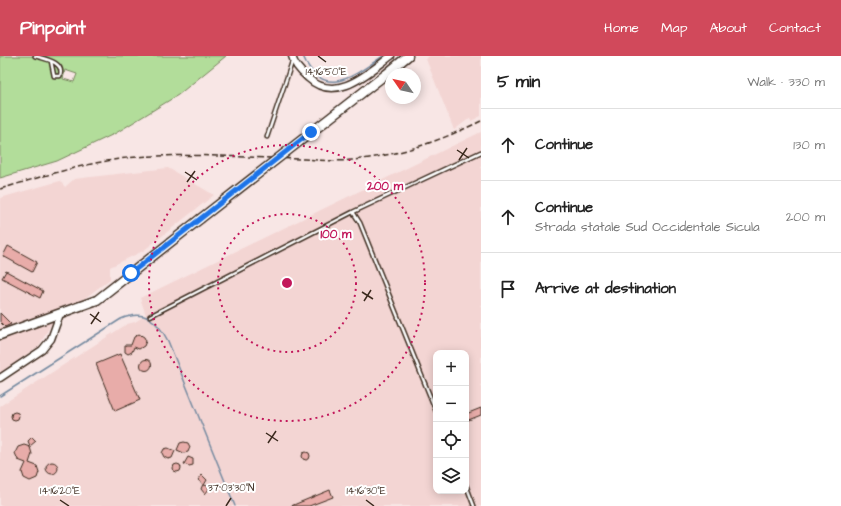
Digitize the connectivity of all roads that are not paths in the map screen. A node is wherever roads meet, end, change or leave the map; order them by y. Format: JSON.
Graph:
{"nodes":[{"id":1,"x":35,"y":56,"type":"edge"},
{"id":2,"x":391,"y":56,"type":"edge"},
{"id":3,"x":408,"y":56,"type":"edge"},
{"id":4,"x":293,"y":58,"type":"edge"},
{"id":5,"x":51,"y":61,"type":"junction"},
{"id":6,"x":267,"y":137,"type":"dead end"},
{"id":7,"x":481,"y":152,"type":"edge"},
{"id":8,"x":353,"y":212,"type":"junction"},
{"id":9,"x":60,"y":314,"type":"junction"},
{"id":10,"x":150,"y":316,"type":"dead end"},
{"id":11,"x":2,"y":333,"type":"edge"},
{"id":12,"x":0,"y":378,"type":"edge"},
{"id":13,"x":433,"y":404,"type":"edge"},
{"id":14,"x":469,"y":493,"type":"edge"},
{"id":15,"x":474,"y":506,"type":"edge"}],
"edges":[{"from":1,"to":5,"type":"lane"},
{"from":2,"to":4,"type":"street"},
{"from":3,"to":9,"type":"main road","bridge":true},
{"from":4,"to":6,"type":"lane"},
{"from":5,"to":5,"type":"lane"},
{"from":7,"to":8,"type":"lane"},
{"from":8,"to":10,"type":"lane"},
{"from":8,"to":13,"type":"lane"},
{"from":9,"to":11,"type":"main road"},
{"from":9,"to":12,"type":"street"},
{"from":14,"to":15,"type":"lane"}]}
